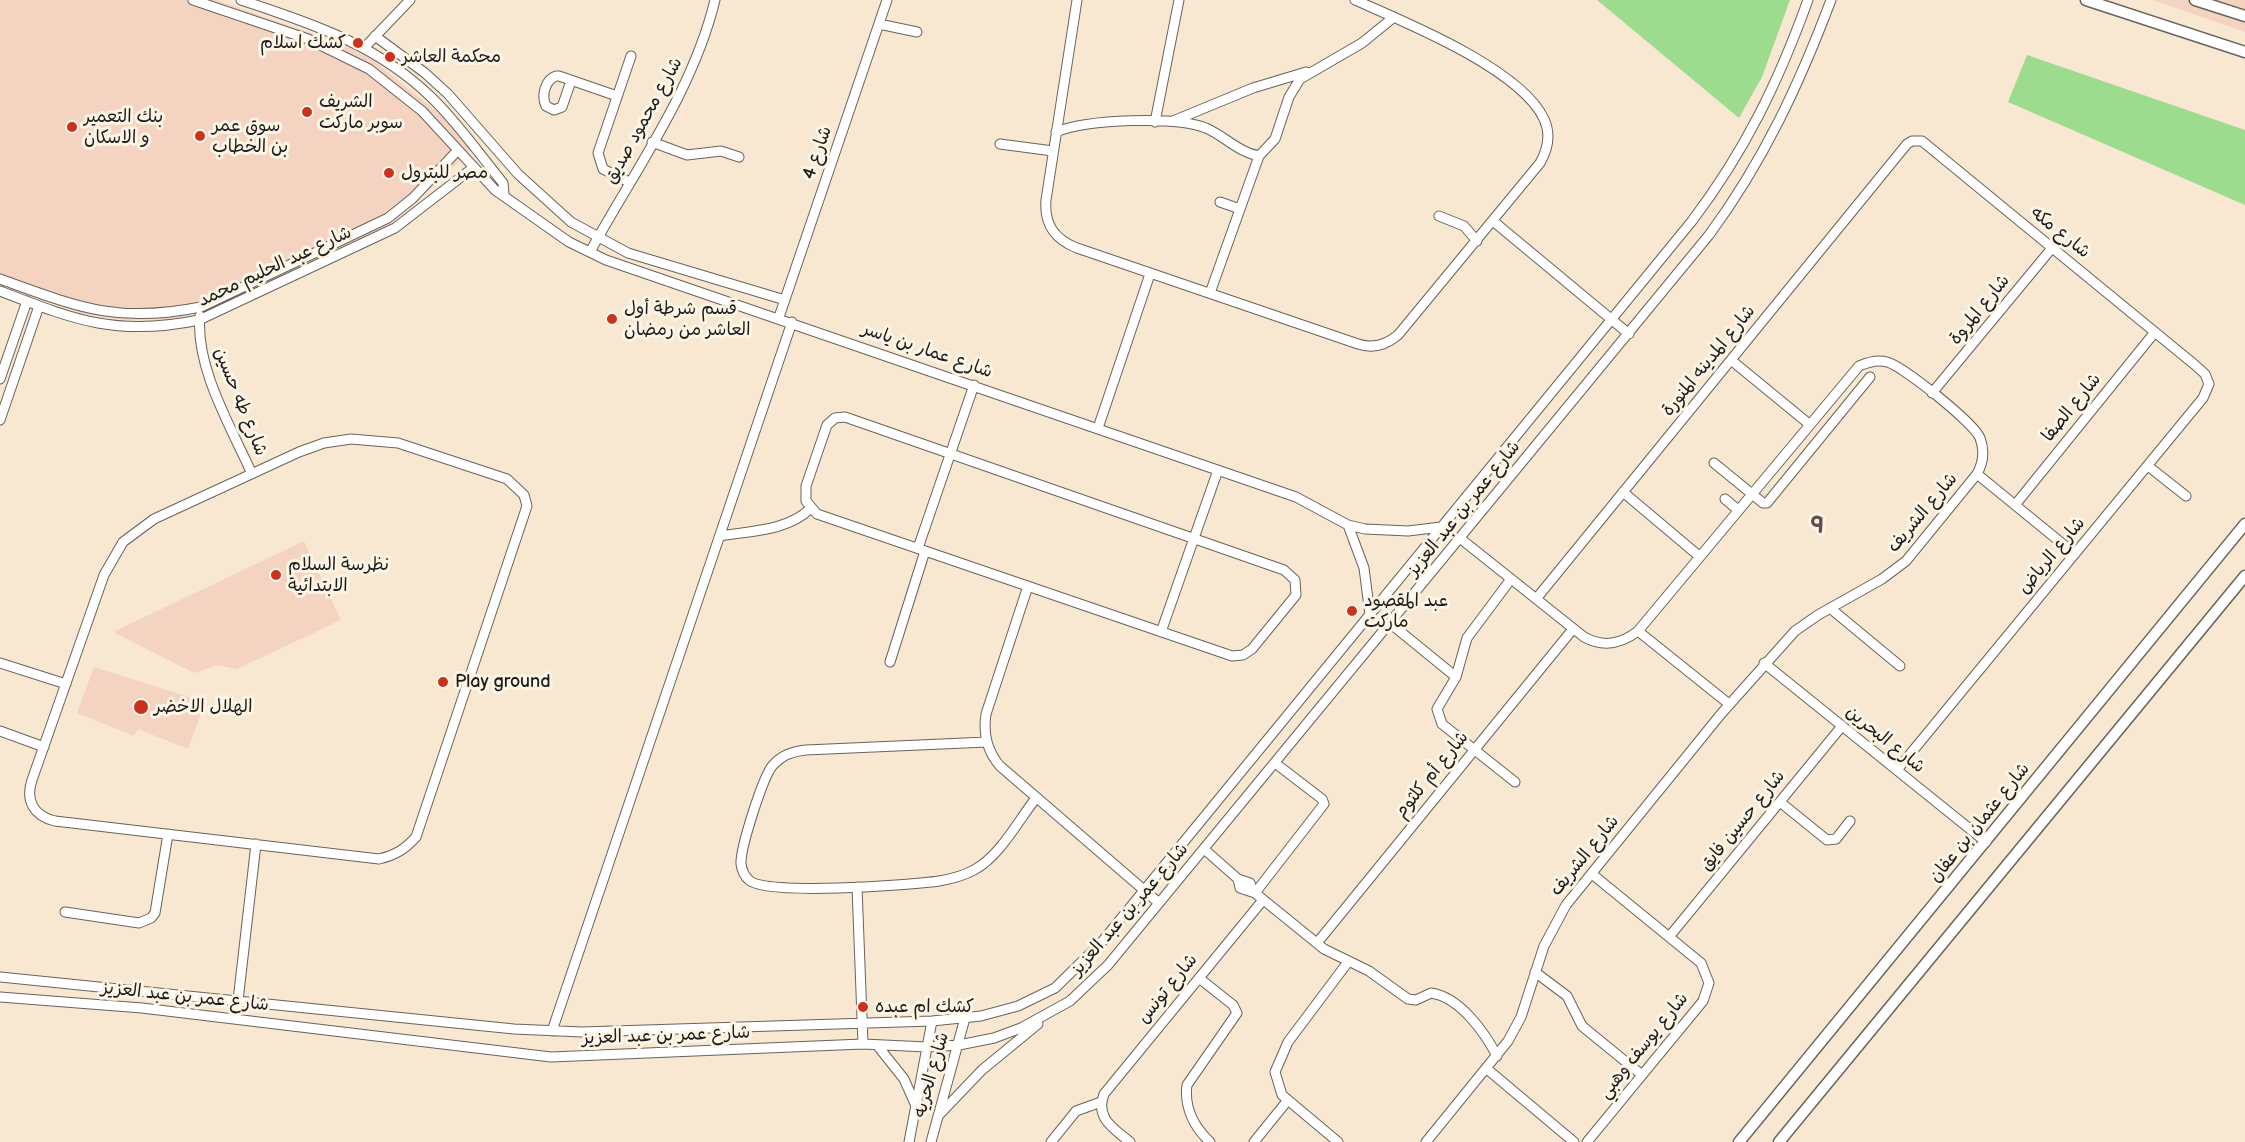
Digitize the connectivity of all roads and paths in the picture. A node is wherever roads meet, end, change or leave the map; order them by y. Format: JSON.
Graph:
{"nodes":[{"id":1,"x":193,"y":0,"type":"edge"},
{"id":2,"x":241,"y":0,"type":"edge"},
{"id":3,"x":410,"y":0,"type":"edge"},
{"id":4,"x":715,"y":0,"type":"edge"},
{"id":5,"x":887,"y":0,"type":"edge"},
{"id":6,"x":1077,"y":0,"type":"edge"},
{"id":7,"x":1179,"y":0,"type":"edge"},
{"id":8,"x":1355,"y":0,"type":"edge"},
{"id":9,"x":1808,"y":0,"type":"edge"},
{"id":10,"x":1831,"y":0,"type":"edge"},
{"id":11,"x":2086,"y":0,"type":"edge"},
{"id":12,"x":2195,"y":0,"type":"edge"},
{"id":13,"x":2245,"y":16,"type":"edge"},
{"id":14,"x":1394,"y":17,"type":"junction"},
{"id":15,"x":879,"y":24,"type":"junction"},
{"id":16,"x":917,"y":32,"type":"dead end"},
{"id":17,"x":375,"y":36,"type":"junction"},
{"id":18,"x":364,"y":48,"type":"junction"},
{"id":19,"x":2245,"y":52,"type":"edge"},
{"id":20,"x":631,"y":56,"type":"dead end"},
{"id":21,"x":1311,"y":71,"type":"junction"},
{"id":22,"x":571,"y":81,"type":"dead end"},
{"id":23,"x":617,"y":96,"type":"junction"},
{"id":24,"x":434,"y":100,"type":"junction"},
{"id":25,"x":422,"y":111,"type":"junction"},
{"id":26,"x":1155,"y":122,"type":"junction"},
{"id":27,"x":1169,"y":123,"type":"junction"},
{"id":28,"x":1056,"y":132,"type":"junction"},
{"id":29,"x":652,"y":142,"type":"junction"},
{"id":30,"x":1000,"y":144,"type":"dead end"},
{"id":31,"x":1907,"y":144,"type":"joint"},
{"id":32,"x":458,"y":150,"type":"junction"},
{"id":33,"x":1053,"y":151,"type":"junction"},
{"id":34,"x":1259,"y":156,"type":"junction"},
{"id":35,"x":739,"y":157,"type":"dead end"},
{"id":36,"x":474,"y":167,"type":"junction"},
{"id":37,"x":630,"y":182,"type":"junction"},
{"id":38,"x":504,"y":194,"type":"junction"},
{"id":39,"x":1220,"y":202,"type":"dead end"},
{"id":40,"x":402,"y":208,"type":"junction"},
{"id":41,"x":1240,"y":209,"type":"junction"},
{"id":42,"x":1439,"y":216,"type":"dead end"},
{"id":43,"x":409,"y":217,"type":"junction"},
{"id":44,"x":1493,"y":222,"type":"junction"},
{"id":45,"x":598,"y":238,"type":"junction"},
{"id":46,"x":1477,"y":241,"type":"junction"},
{"id":47,"x":2052,"y":248,"type":"junction"},
{"id":48,"x":590,"y":252,"type":"junction"},
{"id":49,"x":1150,"y":274,"type":"junction"},
{"id":50,"x":0,"y":279,"type":"edge"},
{"id":51,"x":0,"y":291,"type":"edge"},
{"id":52,"x":1210,"y":293,"type":"junction"},
{"id":53,"x":785,"y":300,"type":"junction"},
{"id":54,"x":27,"y":301,"type":"junction"},
{"id":55,"x":39,"y":306,"type":"junction"},
{"id":56,"x":201,"y":307,"type":"junction"},
{"id":57,"x":779,"y":318,"type":"junction"},
{"id":58,"x":1611,"y":319,"type":"junction"},
{"id":59,"x":199,"y":320,"type":"junction"},
{"id":60,"x":792,"y":322,"type":"junction"},
{"id":61,"x":2155,"y":332,"type":"junction"},
{"id":62,"x":1629,"y":334,"type":"junction"},
{"id":63,"x":1731,"y":360,"type":"junction"},
{"id":64,"x":2190,"y":361,"type":"joint"},
{"id":65,"x":1870,"y":377,"type":"dead end"},
{"id":66,"x":0,"y":379,"type":"edge"},
{"id":67,"x":974,"y":385,"type":"junction"},
{"id":68,"x":1932,"y":393,"type":"junction"},
{"id":69,"x":0,"y":420,"type":"edge"},
{"id":70,"x":1809,"y":424,"type":"junction"},
{"id":71,"x":1098,"y":428,"type":"junction"},
{"id":72,"x":950,"y":453,"type":"junction"},
{"id":73,"x":1714,"y":463,"type":"dead end"},
{"id":74,"x":2148,"y":466,"type":"junction"},
{"id":75,"x":1218,"y":470,"type":"junction"},
{"id":76,"x":252,"y":474,"type":"junction"},
{"id":77,"x":1977,"y":474,"type":"junction"},
{"id":78,"x":1623,"y":492,"type":"junction"},
{"id":79,"x":1751,"y":493,"type":"junction"},
{"id":80,"x":2186,"y":496,"type":"dead end"},
{"id":81,"x":1725,"y":499,"type":"dead end"},
{"id":82,"x":2015,"y":505,"type":"junction"},
{"id":83,"x":810,"y":509,"type":"junction"},
{"id":84,"x":1738,"y":510,"type":"junction"},
{"id":85,"x":2245,"y":524,"type":"edge"},
{"id":86,"x":1348,"y":525,"type":"junction"},
{"id":87,"x":1441,"y":527,"type":"junction"},
{"id":88,"x":720,"y":536,"type":"junction"},
{"id":89,"x":1194,"y":538,"type":"junction"},
{"id":90,"x":1461,"y":539,"type":"junction"},
{"id":91,"x":921,"y":550,"type":"junction"},
{"id":92,"x":2075,"y":554,"type":"junction"},
{"id":93,"x":1699,"y":556,"type":"junction"},
{"id":94,"x":2245,"y":576,"type":"edge"},
{"id":95,"x":1511,"y":579,"type":"junction"},
{"id":96,"x":1028,"y":586,"type":"junction"},
{"id":97,"x":1536,"y":599,"type":"junction"},
{"id":98,"x":1830,"y":608,"type":"junction"},
{"id":99,"x":1370,"y":615,"type":"junction"},
{"id":100,"x":1391,"y":624,"type":"junction"},
{"id":101,"x":1573,"y":629,"type":"junction"},
{"id":102,"x":1638,"y":631,"type":"junction"},
{"id":103,"x":1161,"y":632,"type":"junction"},
{"id":104,"x":890,"y":662,"type":"dead end"},
{"id":105,"x":0,"y":663,"type":"edge"},
{"id":106,"x":1764,"y":663,"type":"junction"},
{"id":107,"x":1900,"y":666,"type":"dead end"},
{"id":108,"x":1456,"y":676,"type":"junction"},
{"id":109,"x":66,"y":684,"type":"junction"},
{"id":110,"x":1729,"y":704,"type":"junction"},
{"id":111,"x":1842,"y":726,"type":"junction"},
{"id":112,"x":0,"y":731,"type":"edge"},
{"id":113,"x":987,"y":742,"type":"junction"},
{"id":114,"x":44,"y":747,"type":"junction"},
{"id":115,"x":1474,"y":750,"type":"junction"},
{"id":116,"x":1275,"y":763,"type":"junction"},
{"id":117,"x":1897,"y":770,"type":"junction"},
{"id":118,"x":1515,"y":783,"type":"dead end"},
{"id":119,"x":1036,"y":798,"type":"junction"},
{"id":120,"x":1780,"y":802,"type":"junction"},
{"id":121,"x":1850,"y":821,"type":"dead end"},
{"id":122,"x":168,"y":834,"type":"junction"},
{"id":123,"x":1986,"y":842,"type":"junction"},
{"id":124,"x":256,"y":844,"type":"junction"},
{"id":125,"x":1204,"y":849,"type":"junction"},
{"id":126,"x":1592,"y":874,"type":"junction"},
{"id":127,"x":857,"y":887,"type":"junction"},
{"id":128,"x":1144,"y":890,"type":"junction"},
{"id":129,"x":1254,"y":892,"type":"junction"},
{"id":130,"x":1263,"y":900,"type":"junction"},
{"id":131,"x":1159,"y":903,"type":"junction"},
{"id":132,"x":65,"y":912,"type":"dead end"},
{"id":133,"x":1669,"y":937,"type":"junction"},
{"id":134,"x":1317,"y":943,"type":"junction"},
{"id":135,"x":1348,"y":962,"type":"junction"},
{"id":136,"x":1535,"y":972,"type":"junction"},
{"id":137,"x":0,"y":977,"type":"edge"},
{"id":138,"x":1199,"y":978,"type":"junction"},
{"id":139,"x":0,"y":997,"type":"edge"},
{"id":140,"x":238,"y":999,"type":"junction"},
{"id":141,"x":1049,"y":1015,"type":"junction"},
{"id":142,"x":236,"y":1018,"type":"junction"},
{"id":143,"x":965,"y":1018,"type":"junction"},
{"id":144,"x":932,"y":1021,"type":"junction"},
{"id":145,"x":863,"y":1023,"type":"junction"},
{"id":146,"x":552,"y":1031,"type":"junction"},
{"id":147,"x":863,"y":1044,"type":"junction"},
{"id":148,"x":877,"y":1045,"type":"junction"},
{"id":149,"x":959,"y":1046,"type":"junction"},
{"id":150,"x":927,"y":1047,"type":"junction"},
{"id":151,"x":1497,"y":1056,"type":"junction"},
{"id":152,"x":1487,"y":1069,"type":"junction"},
{"id":153,"x":1642,"y":1075,"type":"junction"},
{"id":154,"x":1288,"y":1100,"type":"junction"},
{"id":155,"x":1101,"y":1102,"type":"junction"},
{"id":156,"x":917,"y":1107,"type":"junction"},
{"id":157,"x":938,"y":1116,"type":"junction"},
{"id":158,"x":909,"y":1142,"type":"edge"},
{"id":159,"x":931,"y":1142,"type":"edge"},
{"id":160,"x":1051,"y":1142,"type":"edge"},
{"id":161,"x":1130,"y":1142,"type":"edge"},
{"id":162,"x":1210,"y":1142,"type":"edge"},
{"id":163,"x":1254,"y":1142,"type":"edge"},
{"id":164,"x":1338,"y":1142,"type":"edge"},
{"id":165,"x":1426,"y":1142,"type":"edge"},
{"id":166,"x":1574,"y":1142,"type":"edge"},
{"id":167,"x":1587,"y":1142,"type":"edge"},
{"id":168,"x":1739,"y":1142,"type":"edge"},
{"id":169,"x":1779,"y":1142,"type":"edge"}],
"edges":[{"from":1,"to":25,"type":"street","name":"شارع عمار بن ياسر"},
{"from":2,"to":18,"type":"street","name":"شارع عمار بن ياسر"},
{"from":3,"to":17,"type":"street"},
{"from":4,"to":29,"type":"street","name":"شارع محمود صديق"},
{"from":5,"to":15,"type":"street","name":"شارع 4"},
{"from":6,"to":28,"type":"street"},
{"from":7,"to":26,"type":"street"},
{"from":8,"to":14,"type":"street"},
{"from":9,"to":58,"type":"street","name":"شارع عمر بن عبد العزيز"},
{"from":10,"to":62,"type":"street","name":"شارع عمر بن عبد العزيز"},
{"from":11,"to":19,"type":"main road"},
{"from":12,"to":13,"type":"main road"},
{"from":14,"to":21,"type":"street"},
{"from":14,"to":44,"type":"street"},
{"from":15,"to":16,"type":"street"},
{"from":15,"to":53,"type":"street","name":"شارع 4"},
{"from":17,"to":18,"type":"street"},
{"from":17,"to":45,"type":"street"},
{"from":18,"to":24,"type":"street","name":"شارع عمار بن ياسر"},
{"from":20,"to":23,"type":"street"},
{"from":21,"to":27,"type":"street"},
{"from":21,"to":34,"type":"street"},
{"from":22,"to":23,"type":"street"},
{"from":23,"to":37,"type":"street"},
{"from":24,"to":25,"type":"street"},
{"from":24,"to":38,"type":"street","name":"شارع عمار بن ياسر"},
{"from":25,"to":32,"type":"street","name":"شارع عمار بن ياسر"},
{"from":26,"to":27,"type":"street"},
{"from":26,"to":28,"type":"street"},
{"from":27,"to":34,"type":"street"},
{"from":28,"to":33,"type":"street"},
{"from":29,"to":35,"type":"street"},
{"from":29,"to":37,"type":"street","name":"شارع محمود صديق"},
{"from":30,"to":33,"type":"street"},
{"from":31,"to":47,"type":"street","name":"شارع مكه"},
{"from":31,"to":63,"type":"street","name":"شارع المدينه المنورة"},
{"from":32,"to":36,"type":"street","name":"شارع عمار بن ياسر"},
{"from":32,"to":40,"type":"street","name":"شارع عبد الحليم محمد"},
{"from":33,"to":49,"type":"street"},
{"from":34,"to":41,"type":"street"},
{"from":36,"to":38,"type":"street","name":"شارع عمار بن ياسر"},
{"from":36,"to":43,"type":"street","name":"شارع عبد الحليم محمد"},
{"from":37,"to":45,"type":"street","name":"شارع محمود صديق"},
{"from":38,"to":48,"type":"street","name":"شارع عمار بن ياسر"},
{"from":39,"to":41,"type":"street"},
{"from":40,"to":43,"type":"street"},
{"from":40,"to":56,"type":"street","name":"شارع عبد الحليم محمد"},
{"from":41,"to":52,"type":"street"},
{"from":42,"to":46,"type":"street"},
{"from":43,"to":59,"type":"street","name":"شارع عبد الحليم محمد"},
{"from":44,"to":46,"type":"street"},
{"from":44,"to":58,"type":"street"},
{"from":45,"to":48,"type":"street","name":"شارع محمود صديق"},
{"from":45,"to":53,"type":"street"},
{"from":46,"to":52,"type":"street"},
{"from":47,"to":61,"type":"street","name":"شارع مكه"},
{"from":47,"to":68,"type":"street","name":"شارع المروة"},
{"from":48,"to":57,"type":"street","name":"شارع عمار بن ياسر"},
{"from":49,"to":52,"type":"street"},
{"from":49,"to":71,"type":"street"},
{"from":50,"to":56,"type":"street","name":"شارع عبد الحليم محمد"},
{"from":51,"to":54,"type":"street","name":"شارع عبد الحليم محمد"},
{"from":53,"to":57,"type":"street","name":"شارع 4"},
{"from":54,"to":55,"type":"street","name":"شارع عبد الحليم محمد"},
{"from":54,"to":66,"type":"street"},
{"from":55,"to":59,"type":"street","name":"شارع عبد الحليم محمد"},
{"from":55,"to":69,"type":"street"},
{"from":56,"to":59,"type":"street","name":"شارع طه حسين"},
{"from":57,"to":60,"type":"street","name":"شارع عمار بن ياسر"},
{"from":58,"to":62,"type":"street"},
{"from":58,"to":87,"type":"street","name":"شارع عمر بن عبد العزيز"},
{"from":59,"to":76,"type":"street","name":"شارع طه حسين"},
{"from":60,"to":67,"type":"street","name":"شارع عمار بن ياسر"},
{"from":60,"to":88,"type":"street"},
{"from":61,"to":64,"type":"street","name":"شارع مكه"},
{"from":61,"to":82,"type":"street","name":"شارع الصفا"},
{"from":62,"to":90,"type":"street","name":"شارع عمر بن عبد العزيز"},
{"from":63,"to":70,"type":"street"},
{"from":63,"to":78,"type":"street","name":"شارع المدينه المنورة"},
{"from":64,"to":74,"type":"street","name":"شارع الرياض"},
{"from":65,"to":79,"type":"street"},
{"from":67,"to":71,"type":"street","name":"شارع عمار بن ياسر"},
{"from":67,"to":72,"type":"street"},
{"from":68,"to":70,"type":"street","name":"شارع الشريف"},
{"from":68,"to":77,"type":"street","name":"شارع الشريف"},
{"from":70,"to":79,"type":"street","name":"شارع الشريف"},
{"from":71,"to":75,"type":"street","name":"شارع عمار بن ياسر"},
{"from":72,"to":83,"type":"street"},
{"from":72,"to":89,"type":"street"},
{"from":72,"to":91,"type":"street"},
{"from":73,"to":79,"type":"street"},
{"from":74,"to":80,"type":"street"},
{"from":74,"to":92,"type":"street","name":"شارع الرياض"},
{"from":75,"to":86,"type":"street","name":"شارع عمار بن ياسر"},
{"from":75,"to":89,"type":"street"},
{"from":76,"to":109,"type":"street"},
{"from":76,"to":124,"type":"street"},
{"from":77,"to":82,"type":"street"},
{"from":77,"to":98,"type":"street","name":"شارع الشريف"},
{"from":78,"to":93,"type":"street"},
{"from":78,"to":97,"type":"street","name":"شارع المدينه المنورة"},
{"from":79,"to":84,"type":"street","name":"شارع الشريف"},
{"from":81,"to":84,"type":"street"},
{"from":82,"to":92,"type":"street"},
{"from":83,"to":88,"type":"street"},
{"from":83,"to":91,"type":"street"},
{"from":84,"to":93,"type":"street","name":"شارع الشريف"},
{"from":85,"to":123,"type":"main road","name":"شارع عثمان بن عفان"},
{"from":86,"to":87,"type":"street","name":"شارع عمار بن ياسر"},
{"from":86,"to":99,"type":"street"},
{"from":87,"to":99,"type":"street","name":"شارع عمر بن عبد العزيز"},
{"from":88,"to":146,"type":"street"},
{"from":89,"to":103,"type":"street"},
{"from":89,"to":103,"type":"street"},
{"from":90,"to":95,"type":"street","name":"شارع الشريف"},
{"from":90,"to":100,"type":"street","name":"شارع عمر بن عبد العزيز"},
{"from":91,"to":96,"type":"street"},
{"from":91,"to":104,"type":"street"},
{"from":92,"to":117,"type":"street","name":"شارع الرياض"},
{"from":93,"to":102,"type":"street","name":"شارع الشريف"},
{"from":94,"to":169,"type":"main road"},
{"from":95,"to":97,"type":"street","name":"شارع الشريف"},
{"from":95,"to":108,"type":"street"},
{"from":96,"to":103,"type":"street"},
{"from":96,"to":113,"type":"street"},
{"from":97,"to":101,"type":"street","name":"شارع الشريف"},
{"from":98,"to":106,"type":"street","name":"شارع الشريف"},
{"from":98,"to":107,"type":"street"},
{"from":99,"to":128,"type":"street","name":"شارع عمر بن عبد العزيز"},
{"from":100,"to":108,"type":"street"},
{"from":100,"to":116,"type":"street","name":"شارع عمر بن عبد العزيز"},
{"from":101,"to":102,"type":"street","name":"شارع الشريف"},
{"from":101,"to":115,"type":"street","name":"شارع أم كلثوم"},
{"from":102,"to":110,"type":"street"},
{"from":105,"to":109,"type":"street"},
{"from":106,"to":110,"type":"street","name":"شارع الشريف"},
{"from":106,"to":111,"type":"street","name":"شارع البحرين"},
{"from":108,"to":115,"type":"street"},
{"from":109,"to":114,"type":"street"},
{"from":110,"to":126,"type":"street","name":"شارع الشريف"},
{"from":111,"to":117,"type":"street","name":"شارع البحرين"},
{"from":111,"to":120,"type":"street","name":"شارع حسين فايق"},
{"from":112,"to":114,"type":"street"},
{"from":113,"to":119,"type":"street"},
{"from":113,"to":127,"type":"street"},
{"from":114,"to":122,"type":"street"},
{"from":115,"to":118,"type":"street"},
{"from":115,"to":134,"type":"street","name":"شارع أم كلثوم"},
{"from":116,"to":125,"type":"street","name":"شارع عمر بن عبد العزيز"},
{"from":116,"to":129,"type":"street"},
{"from":117,"to":123,"type":"street","name":"شارع البحرين"},
{"from":119,"to":127,"type":"street"},
{"from":119,"to":128,"type":"street"},
{"from":120,"to":121,"type":"street"},
{"from":120,"to":133,"type":"street","name":"شارع حسين فايق"},
{"from":122,"to":124,"type":"street"},
{"from":122,"to":132,"type":"street"},
{"from":123,"to":168,"type":"main road","name":"شارع عثمان بن عفان"},
{"from":124,"to":140,"type":"street"},
{"from":125,"to":129,"type":"street"},
{"from":125,"to":131,"type":"street","name":"شارع عمر بن عبد العزيز"},
{"from":126,"to":133,"type":"street","name":"شارع يوسف وهبي"},
{"from":126,"to":136,"type":"street","name":"شارع الشريف"},
{"from":127,"to":145,"type":"street"},
{"from":128,"to":131,"type":"street"},
{"from":128,"to":143,"type":"street","name":"شارع عمر بن عبد العزيز"},
{"from":129,"to":130,"type":"street"},
{"from":130,"to":134,"type":"street"},
{"from":130,"to":138,"type":"street","name":"شارع تونس"},
{"from":131,"to":141,"type":"street","name":"شارع عمر بن عبد العزيز"},
{"from":133,"to":153,"type":"street","name":"شارع يوسف وهبي"},
{"from":134,"to":135,"type":"street"},
{"from":135,"to":151,"type":"street"},
{"from":135,"to":154,"type":"street"},
{"from":136,"to":151,"type":"street","name":"شارع الشريف"},
{"from":136,"to":153,"type":"street"},
{"from":137,"to":140,"type":"street","name":"شارع عمر بن عبد العزيز"},
{"from":138,"to":155,"type":"street","name":"شارع تونس"},
{"from":138,"to":162,"type":"street"},
{"from":139,"to":142,"type":"street","name":"شارع عمر بن عبد العزيز"},
{"from":140,"to":142,"type":"street"},
{"from":140,"to":146,"type":"street","name":"شارع عمر بن عبد العزيز"},
{"from":141,"to":149,"type":"street","name":"شارع عمر بن عبد العزيز"},
{"from":141,"to":157,"type":"street"},
{"from":142,"to":147,"type":"street","name":"شارع عمر بن عبد العزيز"},
{"from":143,"to":144,"type":"street","name":"شارع عمر بن عبد العزيز"},
{"from":143,"to":149,"type":"street","name":"شارع الحريه"},
{"from":144,"to":145,"type":"street","name":"شارع عمر بن عبد العزيز"},
{"from":144,"to":150,"type":"street","name":"شارع الحريه"},
{"from":145,"to":146,"type":"street","name":"شارع عمر بن عبد العزيز"},
{"from":145,"to":147,"type":"street"},
{"from":147,"to":148,"type":"street","name":"شارع عمر بن عبد العزيز"},
{"from":148,"to":150,"type":"street","name":"شارع عمر بن عبد العزيز"},
{"from":148,"to":156,"type":"street"},
{"from":149,"to":150,"type":"street","name":"شارع عمر بن عبد العزيز"},
{"from":149,"to":157,"type":"street","name":"شارع الحريه"},
{"from":150,"to":156,"type":"street","name":"شارع الحريه"},
{"from":151,"to":152,"type":"street","name":"شارع الشريف"},
{"from":152,"to":165,"type":"street","name":"شارع الشريف"},
{"from":152,"to":166,"type":"street"},
{"from":153,"to":167,"type":"street","name":"شارع يوسف وهبي"},
{"from":154,"to":163,"type":"street"},
{"from":154,"to":164,"type":"street"},
{"from":155,"to":160,"type":"street"},
{"from":155,"to":161,"type":"street"},
{"from":156,"to":158,"type":"street","name":"شارع الحريه"},
{"from":157,"to":159,"type":"street","name":"شارع الحريه"}]}
